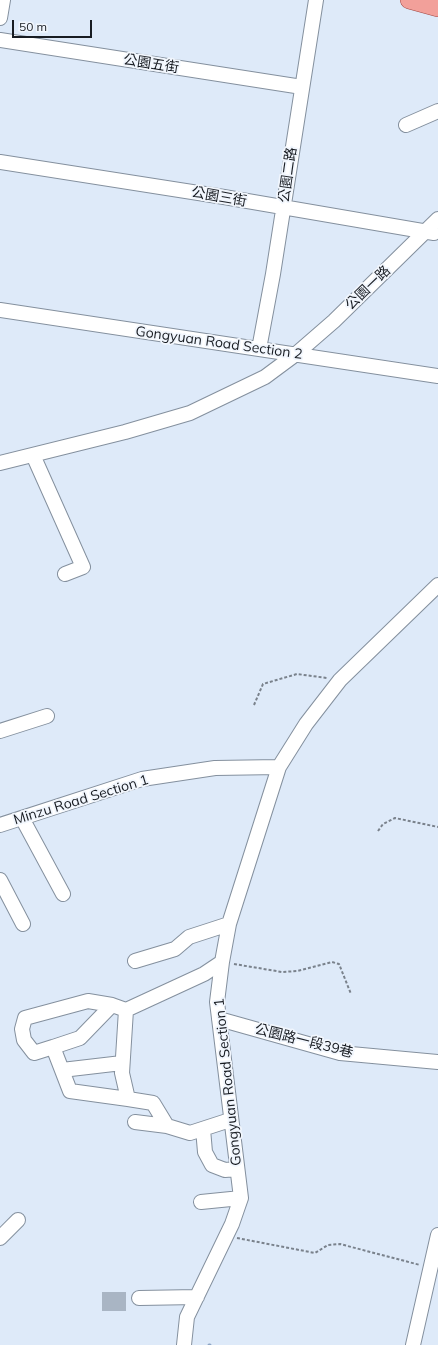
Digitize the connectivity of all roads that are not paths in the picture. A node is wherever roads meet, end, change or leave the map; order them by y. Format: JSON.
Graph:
{"nodes":[{"id":1,"x":3,"y":0,"type":"edge"},
{"id":2,"x":316,"y":0,"type":"edge"},
{"id":3,"x":409,"y":0,"type":"edge"},
{"id":4,"x":438,"y":8,"type":"edge"},
{"id":5,"x":0,"y":18,"type":"edge"},
{"id":6,"x":0,"y":40,"type":"edge"},
{"id":7,"x":302,"y":87,"type":"junction"},
{"id":8,"x":438,"y":111,"type":"edge"},
{"id":9,"x":406,"y":125,"type":"dead end"},
{"id":10,"x":0,"y":162,"type":"edge"},
{"id":11,"x":283,"y":208,"type":"junction"},
{"id":12,"x":438,"y":219,"type":"edge"},
{"id":13,"x":432,"y":233,"type":"edge"},
{"id":14,"x":0,"y":310,"type":"edge"},
{"id":15,"x":259,"y":349,"type":"junction"},
{"id":16,"x":296,"y":354,"type":"junction"},
{"id":17,"x":438,"y":376,"type":"edge"},
{"id":18,"x":33,"y":455,"type":"junction"},
{"id":19,"x":0,"y":463,"type":"edge"},
{"id":20,"x":65,"y":574,"type":"dead end"},
{"id":21,"x":438,"y":585,"type":"edge"},
{"id":22,"x":47,"y":716,"type":"dead end"},
{"id":23,"x":0,"y":731,"type":"edge"},
{"id":24,"x":278,"y":767,"type":"junction"},
{"id":25,"x":22,"y":818,"type":"junction"},
{"id":26,"x":0,"y":825,"type":"edge"},
{"id":27,"x":0,"y":880,"type":"edge"},
{"id":28,"x":63,"y":894,"type":"dead end"},
{"id":29,"x":23,"y":924,"type":"dead end"},
{"id":30,"x":230,"y":924,"type":"junction"},
{"id":31,"x":135,"y":961,"type":"dead end"},
{"id":32,"x":222,"y":962,"type":"junction"},
{"id":33,"x":112,"y":1005,"type":"junction"},
{"id":34,"x":126,"y":1010,"type":"junction"},
{"id":35,"x":219,"y":1019,"type":"junction"},
{"id":36,"x":53,"y":1047,"type":"junction"},
{"id":37,"x":438,"y":1062,"type":"edge"},
{"id":38,"x":122,"y":1063,"type":"junction"},
{"id":39,"x":62,"y":1070,"type":"junction"},
{"id":40,"x":128,"y":1099,"type":"junction"},
{"id":41,"x":230,"y":1120,"type":"junction"},
{"id":42,"x":135,"y":1122,"type":"dead end"},
{"id":43,"x":166,"y":1126,"type":"junction"},
{"id":44,"x":203,"y":1129,"type":"junction"},
{"id":45,"x":236,"y":1169,"type":"junction"},
{"id":46,"x":240,"y":1198,"type":"junction"},
{"id":47,"x":201,"y":1202,"type":"dead end"},
{"id":48,"x":18,"y":1220,"type":"dead end"},
{"id":49,"x":438,"y":1235,"type":"edge"},
{"id":50,"x":0,"y":1238,"type":"edge"},
{"id":51,"x":197,"y":1296,"type":"junction"},
{"id":52,"x":139,"y":1298,"type":"dead end"},
{"id":53,"x":184,"y":1345,"type":"edge"},
{"id":54,"x":413,"y":1345,"type":"edge"}],
"edges":[{"from":1,"to":5,"type":"street"},
{"from":2,"to":7,"type":"street","name":"公園二路"},
{"from":3,"to":4,"type":"main road"},
{"from":6,"to":7,"type":"street","name":"公園五街"},
{"from":7,"to":11,"type":"street","name":"公園二路"},
{"from":8,"to":9,"type":"street"},
{"from":10,"to":11,"type":"street","name":"公園三街"},
{"from":11,"to":13,"type":"street","name":"公園三街"},
{"from":11,"to":15,"type":"street","name":"公園二路"},
{"from":12,"to":13,"type":"street","name":"公園一路"},
{"from":13,"to":16,"type":"street","name":"公園一路"},
{"from":14,"to":15,"type":"street","name":"Gongyuan Road Section 2"},
{"from":15,"to":16,"type":"street","name":"Gongyuan Road Section 2"},
{"from":16,"to":17,"type":"street","name":"Gongyuan Road Section 2"},
{"from":16,"to":18,"type":"street","name":"公園一路"},
{"from":18,"to":19,"type":"street","name":"公園一路"},
{"from":18,"to":20,"type":"street"},
{"from":21,"to":24,"type":"street"},
{"from":22,"to":23,"type":"street"},
{"from":24,"to":25,"type":"street","name":"Minzu Road Section 1"},
{"from":24,"to":30,"type":"street","name":"Gongyuan Road Section 1"},
{"from":25,"to":26,"type":"street","name":"Minzu Road Section 1"},
{"from":25,"to":28,"type":"street"},
{"from":27,"to":29,"type":"street"},
{"from":30,"to":31,"type":"street"},
{"from":30,"to":32,"type":"street","name":"Gongyuan Road Section 1"},
{"from":32,"to":34,"type":"street"},
{"from":32,"to":35,"type":"street","name":"Gongyuan Road Section 1"},
{"from":33,"to":34,"type":"street"},
{"from":33,"to":36,"type":"street"},
{"from":33,"to":36,"type":"street"},
{"from":34,"to":38,"type":"street"},
{"from":35,"to":37,"type":"street","name":"公園路一段39巷"},
{"from":35,"to":41,"type":"street","name":"Gongyuan Road Section 1"},
{"from":36,"to":39,"type":"street"},
{"from":38,"to":39,"type":"street"},
{"from":38,"to":40,"type":"street"},
{"from":39,"to":40,"type":"street"},
{"from":40,"to":43,"type":"street"},
{"from":41,"to":44,"type":"street"},
{"from":41,"to":45,"type":"street","name":"Gongyuan Road Section 1"},
{"from":42,"to":43,"type":"street"},
{"from":43,"to":44,"type":"street"},
{"from":44,"to":45,"type":"street"},
{"from":45,"to":46,"type":"street","name":"Gongyuan Road Section 1"},
{"from":46,"to":47,"type":"street"},
{"from":46,"to":51,"type":"street","name":"Gongyuan Road Section 1"},
{"from":48,"to":50,"type":"street"},
{"from":49,"to":54,"type":"street"},
{"from":51,"to":52,"type":"street"},
{"from":51,"to":53,"type":"street","name":"Gongyuan Road Section 1"}]}
